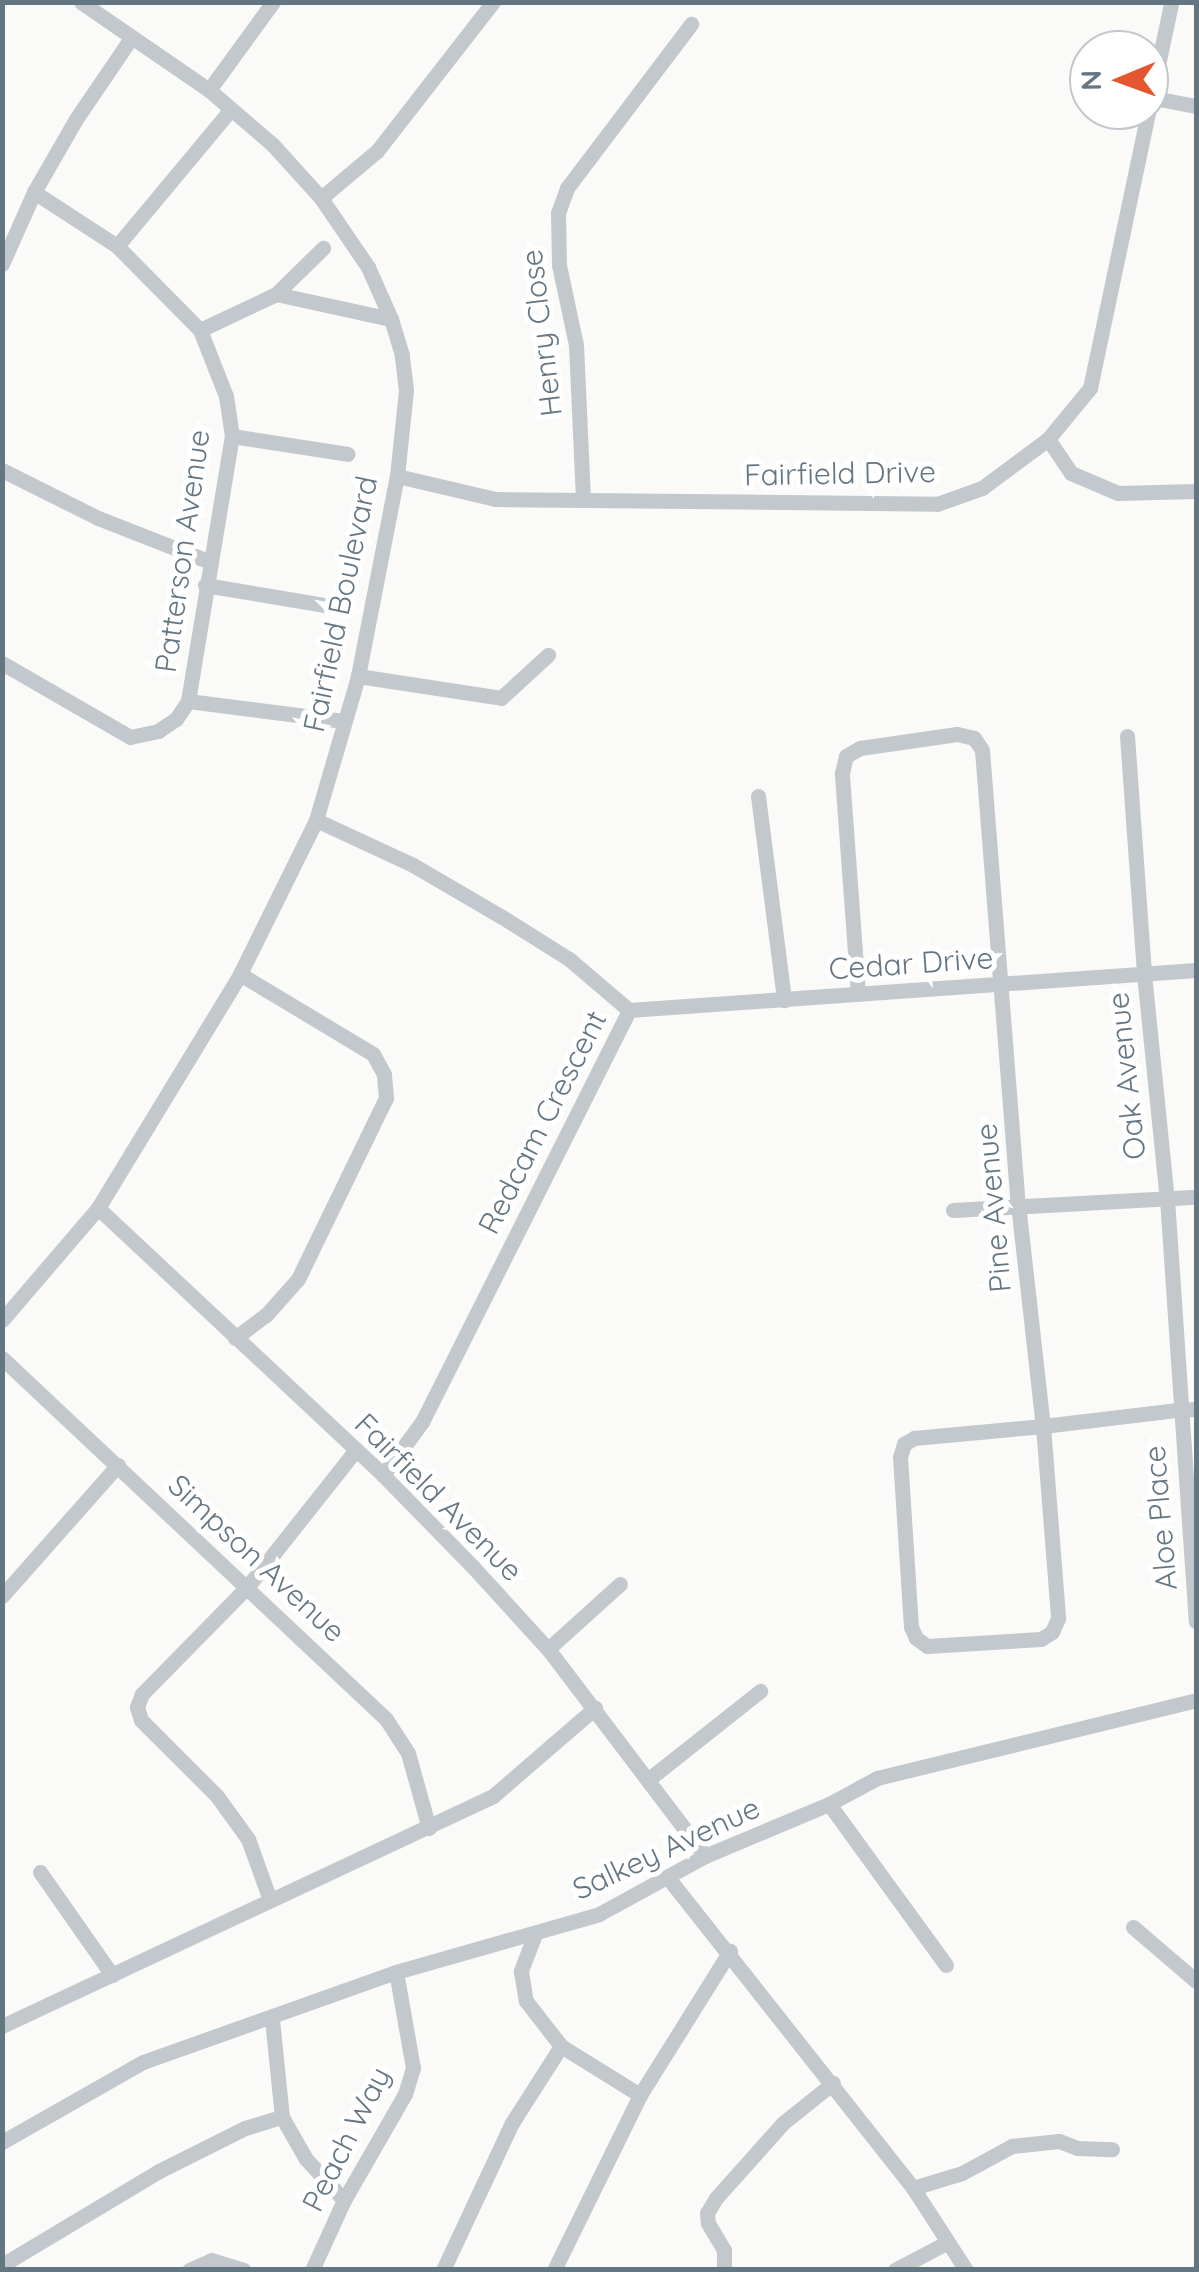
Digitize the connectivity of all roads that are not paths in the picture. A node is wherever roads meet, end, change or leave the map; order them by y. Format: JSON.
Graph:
{"nodes":[{"id":1,"x":81,"y":2,"type":"edge"},
{"id":2,"x":273,"y":2,"type":"edge"},
{"id":3,"x":493,"y":2,"type":"edge"},
{"id":4,"x":1172,"y":2,"type":"edge"},
{"id":5,"x":691,"y":24,"type":"dead end"},
{"id":6,"x":1167,"y":30,"type":"edge"},
{"id":7,"x":131,"y":38,"type":"junction"},
{"id":8,"x":209,"y":90,"type":"junction"},
{"id":9,"x":1169,"y":101,"type":"edge"},
{"id":10,"x":1196,"y":106,"type":"edge"},
{"id":11,"x":230,"y":108,"type":"junction"},
{"id":12,"x":1147,"y":130,"type":"edge"},
{"id":13,"x":34,"y":192,"type":"junction"},
{"id":14,"x":321,"y":198,"type":"junction"},
{"id":15,"x":116,"y":246,"type":"junction"},
{"id":16,"x":323,"y":248,"type":"dead end"},
{"id":17,"x":2,"y":264,"type":"edge"},
{"id":18,"x":276,"y":294,"type":"junction"},
{"id":19,"x":392,"y":319,"type":"junction"},
{"id":20,"x":200,"y":330,"type":"junction"},
{"id":21,"x":232,"y":436,"type":"junction"},
{"id":22,"x":1048,"y":439,"type":"junction"},
{"id":23,"x":348,"y":454,"type":"dead end"},
{"id":24,"x":2,"y":470,"type":"edge"},
{"id":25,"x":397,"y":476,"type":"junction"},
{"id":26,"x":1196,"y":491,"type":"edge"},
{"id":27,"x":582,"y":499,"type":"junction"},
{"id":28,"x":210,"y":562,"type":"junction"},
{"id":29,"x":205,"y":585,"type":"junction"},
{"id":30,"x":343,"y":608,"type":"dead end"},
{"id":31,"x":548,"y":654,"type":"dead end"},
{"id":32,"x":2,"y":663,"type":"edge"},
{"id":33,"x":358,"y":676,"type":"junction"},
{"id":34,"x":188,"y":701,"type":"junction"},
{"id":35,"x":344,"y":722,"type":"junction"},
{"id":36,"x":1127,"y":736,"type":"dead end"},
{"id":37,"x":758,"y":796,"type":"dead end"},
{"id":38,"x":316,"y":820,"type":"junction"},
{"id":39,"x":1196,"y":970,"type":"edge"},
{"id":40,"x":240,"y":974,"type":"junction"},
{"id":41,"x":1144,"y":974,"type":"junction"},
{"id":42,"x":1003,"y":984,"type":"junction"},
{"id":43,"x":858,"y":994,"type":"junction"},
{"id":44,"x":784,"y":1000,"type":"junction"},
{"id":45,"x":629,"y":1010,"type":"junction"},
{"id":46,"x":1196,"y":1197,"type":"edge"},
{"id":47,"x":1167,"y":1198,"type":"junction"},
{"id":48,"x":1018,"y":1204,"type":"junction"},
{"id":49,"x":98,"y":1208,"type":"junction"},
{"id":50,"x":953,"y":1210,"type":"dead end"},
{"id":51,"x":2,"y":1320,"type":"edge"},
{"id":52,"x":235,"y":1338,"type":"junction"},
{"id":53,"x":2,"y":1358,"type":"edge"},
{"id":54,"x":1196,"y":1409,"type":"edge"},
{"id":55,"x":1178,"y":1410,"type":"junction"},
{"id":56,"x":1043,"y":1426,"type":"junction"},
{"id":57,"x":355,"y":1451,"type":"junction"},
{"id":58,"x":118,"y":1466,"type":"junction"},
{"id":59,"x":383,"y":1475,"type":"junction"},
{"id":60,"x":620,"y":1584,"type":"dead end"},
{"id":61,"x":248,"y":1586,"type":"junction"},
{"id":62,"x":2,"y":1596,"type":"edge"},
{"id":63,"x":1196,"y":1620,"type":"edge"},
{"id":64,"x":548,"y":1648,"type":"junction"},
{"id":65,"x":760,"y":1692,"type":"dead end"},
{"id":66,"x":1196,"y":1700,"type":"edge"},
{"id":67,"x":595,"y":1708,"type":"junction"},
{"id":68,"x":649,"y":1779,"type":"junction"},
{"id":69,"x":829,"y":1804,"type":"junction"},
{"id":70,"x":429,"y":1828,"type":"junction"},
{"id":71,"x":705,"y":1856,"type":"junction"},
{"id":72,"x":40,"y":1872,"type":"dead end"},
{"id":73,"x":670,"y":1878,"type":"junction"},
{"id":74,"x":270,"y":1900,"type":"junction"},
{"id":75,"x":1133,"y":1927,"type":"dead end"},
{"id":76,"x":536,"y":1934,"type":"junction"},
{"id":77,"x":730,"y":1951,"type":"junction"},
{"id":78,"x":946,"y":1964,"type":"dead end"},
{"id":79,"x":396,"y":1972,"type":"junction"},
{"id":80,"x":112,"y":1974,"type":"junction"},
{"id":81,"x":1196,"y":1981,"type":"edge"},
{"id":82,"x":272,"y":2019,"type":"junction"},
{"id":83,"x":2,"y":2026,"type":"edge"},
{"id":84,"x":561,"y":2046,"type":"junction"},
{"id":85,"x":833,"y":2084,"type":"junction"},
{"id":86,"x":640,"y":2095,"type":"junction"},
{"id":87,"x":282,"y":2117,"type":"junction"},
{"id":88,"x":2,"y":2142,"type":"edge"},
{"id":89,"x":1112,"y":2150,"type":"dead end"},
{"id":90,"x":912,"y":2188,"type":"junction"},
{"id":91,"x":344,"y":2200,"type":"junction"},
{"id":92,"x":946,"y":2243,"type":"junction"},
{"id":93,"x":2,"y":2265,"type":"edge"},
{"id":94,"x":189,"y":2270,"type":"edge"},
{"id":95,"x":244,"y":2270,"type":"edge"},
{"id":96,"x":312,"y":2270,"type":"edge"},
{"id":97,"x":443,"y":2270,"type":"edge"},
{"id":98,"x":554,"y":2270,"type":"edge"},
{"id":99,"x":724,"y":2270,"type":"edge"},
{"id":100,"x":895,"y":2270,"type":"edge"},
{"id":101,"x":966,"y":2270,"type":"edge"}],
"edges":[{"from":1,"to":7,"type":"street","name":"Fairfield Boulevard"},
{"from":2,"to":8,"type":"street"},
{"from":3,"to":14,"type":"street"},
{"from":4,"to":6,"type":"street","name":"Fairfield Drive"},
{"from":5,"to":27,"type":"street","name":"Henry Close"},
{"from":7,"to":8,"type":"street","name":"Fairfield Boulevard"},
{"from":7,"to":13,"type":"street"},
{"from":8,"to":11,"type":"street","name":"Fairfield Boulevard"},
{"from":9,"to":10,"type":"street"},
{"from":11,"to":14,"type":"street","name":"Fairfield Boulevard"},
{"from":11,"to":15,"type":"street"},
{"from":12,"to":22,"type":"street","name":"Fairfield Drive"},
{"from":13,"to":15,"type":"street","name":"Patterson Avenue"},
{"from":13,"to":17,"type":"street"},
{"from":14,"to":19,"type":"street","name":"Fairfield Boulevard"},
{"from":15,"to":20,"type":"street","name":"Patterson Avenue"},
{"from":16,"to":18,"type":"street"},
{"from":18,"to":19,"type":"street"},
{"from":18,"to":20,"type":"street"},
{"from":19,"to":25,"type":"street","name":"Fairfield Boulevard"},
{"from":20,"to":21,"type":"street","name":"Patterson Avenue"},
{"from":21,"to":23,"type":"street"},
{"from":21,"to":28,"type":"street","name":"Patterson Avenue"},
{"from":22,"to":26,"type":"street"},
{"from":22,"to":27,"type":"street","name":"Fairfield Drive"},
{"from":24,"to":28,"type":"street"},
{"from":25,"to":27,"type":"street","name":"Fairfield Drive"},
{"from":25,"to":33,"type":"street","name":"Fairfield Boulevard"},
{"from":28,"to":29,"type":"street","name":"Patterson Avenue"},
{"from":29,"to":30,"type":"street"},
{"from":29,"to":34,"type":"street","name":"Patterson Avenue"},
{"from":31,"to":33,"type":"street"},
{"from":32,"to":34,"type":"street"},
{"from":33,"to":35,"type":"street","name":"Fairfield Boulevard"},
{"from":34,"to":35,"type":"street"},
{"from":35,"to":38,"type":"street","name":"Fairfield Boulevard"},
{"from":36,"to":41,"type":"street","name":"Oak Avenue"},
{"from":37,"to":44,"type":"street"},
{"from":38,"to":40,"type":"street","name":"Fairfield Boulevard"},
{"from":38,"to":45,"type":"street","name":"Redcam Crescent"},
{"from":39,"to":41,"type":"street","name":"Cedar Drive"},
{"from":40,"to":49,"type":"street","name":"Fairfield Boulevard"},
{"from":40,"to":52,"type":"street"},
{"from":41,"to":42,"type":"street","name":"Cedar Drive"},
{"from":41,"to":47,"type":"street","name":"Oak Avenue"},
{"from":42,"to":43,"type":"street","name":"Cedar Drive"},
{"from":42,"to":43,"type":"street","name":"Pine Avenue"},
{"from":42,"to":48,"type":"street","name":"Pine Avenue"},
{"from":43,"to":44,"type":"street","name":"Cedar Drive"},
{"from":44,"to":45,"type":"street","name":"Cedar Drive"},
{"from":45,"to":59,"type":"street","name":"Redcam Crescent"},
{"from":46,"to":47,"type":"street"},
{"from":47,"to":48,"type":"street"},
{"from":47,"to":55,"type":"street","name":"Oak Avenue"},
{"from":48,"to":50,"type":"street"},
{"from":48,"to":56,"type":"street","name":"Pine Avenue"},
{"from":49,"to":51,"type":"street","name":"Fairfield Boulevard"},
{"from":49,"to":52,"type":"street","name":"Fairfield Avenue"},
{"from":52,"to":57,"type":"street","name":"Fairfield Avenue"},
{"from":53,"to":58,"type":"street","name":"Simpson Avenue"},
{"from":54,"to":55,"type":"street"},
{"from":55,"to":56,"type":"street"},
{"from":55,"to":63,"type":"street","name":"Aloe Place"},
{"from":56,"to":56,"type":"street","name":"Pine Avenue"},
{"from":57,"to":59,"type":"street","name":"Fairfield Avenue"},
{"from":57,"to":61,"type":"street"},
{"from":58,"to":61,"type":"street","name":"Simpson Avenue"},
{"from":58,"to":62,"type":"street"},
{"from":59,"to":64,"type":"street","name":"Fairfield Avenue"},
{"from":60,"to":64,"type":"street"},
{"from":61,"to":70,"type":"street","name":"Simpson Avenue"},
{"from":61,"to":74,"type":"street"},
{"from":64,"to":67,"type":"street","name":"Fairfield Avenue"},
{"from":65,"to":68,"type":"street"},
{"from":66,"to":69,"type":"street","name":"Salkey Avenue"},
{"from":67,"to":68,"type":"street","name":"Fairfield Avenue"},
{"from":67,"to":70,"type":"street"},
{"from":68,"to":71,"type":"street","name":"Fairfield Avenue"},
{"from":69,"to":71,"type":"street","name":"Salkey Avenue"},
{"from":69,"to":78,"type":"street"},
{"from":70,"to":74,"type":"street"},
{"from":71,"to":73,"type":"street","name":"Salkey Avenue"},
{"from":72,"to":80,"type":"street"},
{"from":73,"to":76,"type":"street","name":"Salkey Avenue"},
{"from":73,"to":77,"type":"street"},
{"from":74,"to":80,"type":"street"},
{"from":75,"to":81,"type":"street"},
{"from":76,"to":79,"type":"street","name":"Salkey Avenue"},
{"from":76,"to":84,"type":"street"},
{"from":77,"to":85,"type":"street"},
{"from":77,"to":86,"type":"street"},
{"from":79,"to":82,"type":"street","name":"Salkey Avenue"},
{"from":79,"to":91,"type":"street","name":"Peach Way"},
{"from":80,"to":83,"type":"street"},
{"from":82,"to":87,"type":"street"},
{"from":82,"to":88,"type":"street","name":"Salkey Avenue"},
{"from":84,"to":86,"type":"street"},
{"from":84,"to":97,"type":"street"},
{"from":85,"to":90,"type":"street"},
{"from":85,"to":99,"type":"street"},
{"from":86,"to":98,"type":"street"},
{"from":87,"to":91,"type":"street"},
{"from":87,"to":93,"type":"street"},
{"from":89,"to":90,"type":"street"},
{"from":90,"to":92,"type":"street"},
{"from":91,"to":96,"type":"street","name":"Peach Way"},
{"from":92,"to":100,"type":"street"},
{"from":92,"to":101,"type":"street"},
{"from":94,"to":95,"type":"street"}]}
